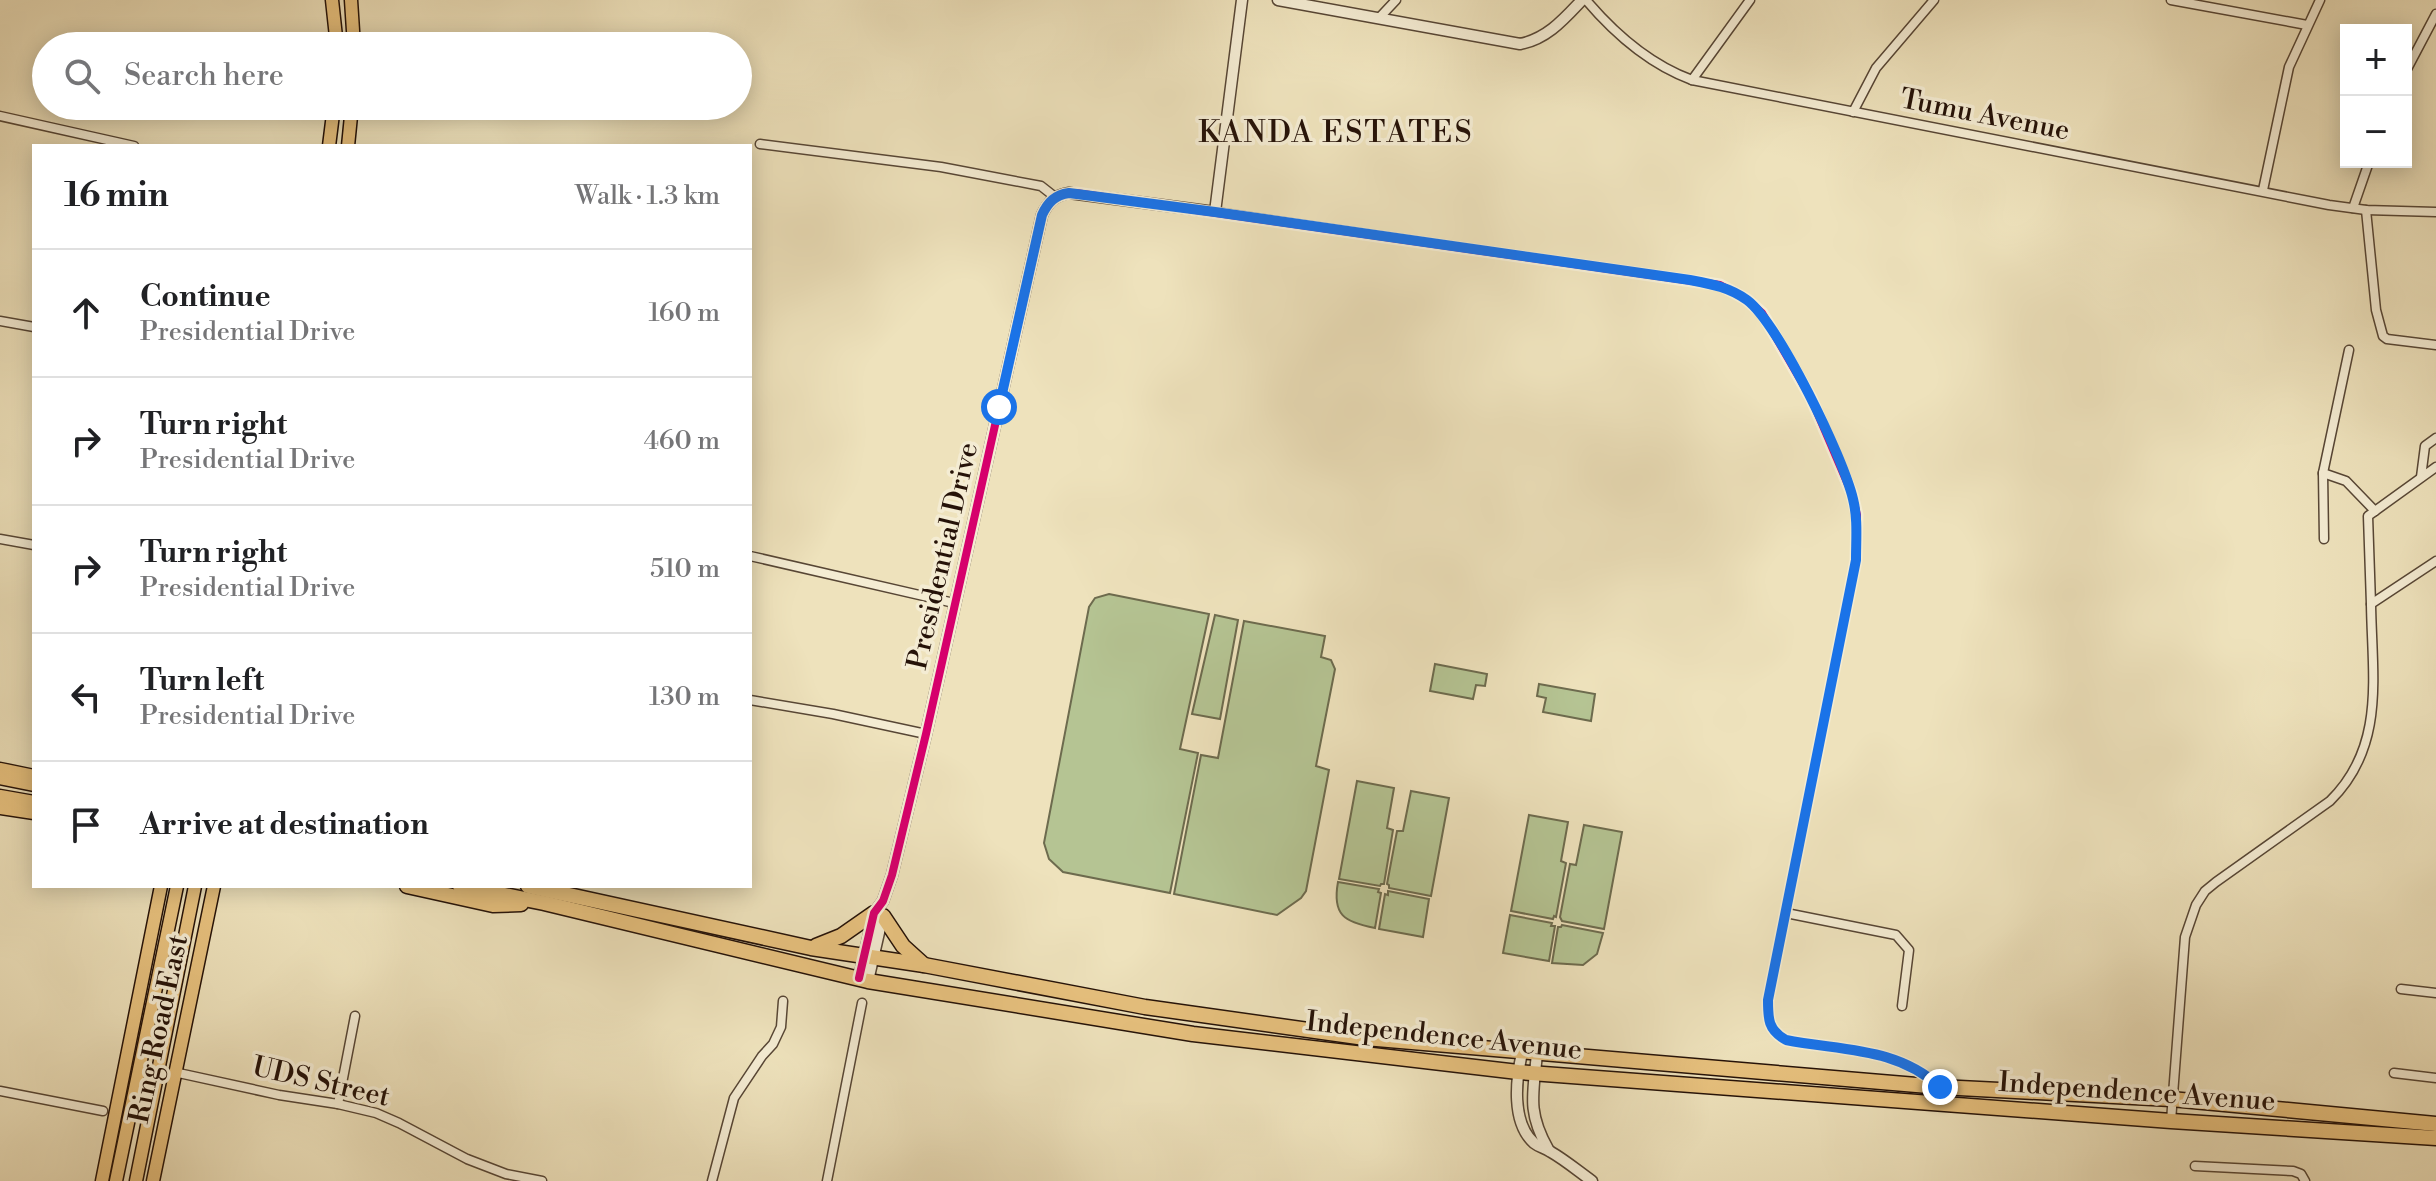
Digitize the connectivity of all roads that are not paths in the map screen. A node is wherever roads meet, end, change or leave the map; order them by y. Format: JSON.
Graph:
{"nodes":[{"id":1,"x":332,"y":0,"type":"edge"},
{"id":2,"x":351,"y":0,"type":"edge"},
{"id":3,"x":1242,"y":0,"type":"edge"},
{"id":4,"x":1278,"y":0,"type":"edge"},
{"id":5,"x":1396,"y":0,"type":"edge"},
{"id":6,"x":1584,"y":0,"type":"edge"},
{"id":7,"x":1750,"y":0,"type":"edge"},
{"id":8,"x":1934,"y":0,"type":"edge"},
{"id":9,"x":2171,"y":0,"type":"edge"},
{"id":10,"x":2320,"y":0,"type":"edge"},
{"id":11,"x":2436,"y":14,"type":"edge"},
{"id":12,"x":1380,"y":17,"type":"junction"},
{"id":13,"x":2307,"y":25,"type":"junction"},
{"id":14,"x":335,"y":32,"type":"edge"},
{"id":15,"x":353,"y":32,"type":"edge"},
{"id":16,"x":2412,"y":60,"type":"edge"},
{"id":17,"x":1692,"y":80,"type":"junction"},
{"id":18,"x":1853,"y":112,"type":"junction"},
{"id":19,"x":0,"y":116,"type":"edge"},
{"id":20,"x":332,"y":120,"type":"edge"},
{"id":21,"x":351,"y":120,"type":"edge"},
{"id":22,"x":125,"y":144,"type":"edge"},
{"id":23,"x":329,"y":144,"type":"edge"},
{"id":24,"x":348,"y":144,"type":"edge"},
{"id":25,"x":760,"y":144,"type":"dead end"},
{"id":26,"x":2367,"y":168,"type":"edge"},
{"id":27,"x":2263,"y":190,"type":"junction"},
{"id":28,"x":1055,"y":197,"type":"junction"},
{"id":29,"x":2353,"y":208,"type":"junction"},
{"id":30,"x":2366,"y":210,"type":"junction"},
{"id":31,"x":1215,"y":212,"type":"junction"},
{"id":32,"x":2436,"y":212,"type":"edge"},
{"id":33,"x":0,"y":321,"type":"edge"},
{"id":34,"x":32,"y":327,"type":"edge"},
{"id":35,"x":2436,"y":345,"type":"edge"},
{"id":36,"x":2349,"y":350,"type":"dead end"},
{"id":37,"x":2436,"y":438,"type":"edge"},
{"id":38,"x":2436,"y":467,"type":"edge"},
{"id":39,"x":2323,"y":473,"type":"junction"},
{"id":40,"x":2421,"y":477,"type":"junction"},
{"id":41,"x":2375,"y":511,"type":"junction"},
{"id":42,"x":0,"y":539,"type":"edge"},
{"id":43,"x":2324,"y":539,"type":"dead end"},
{"id":44,"x":32,"y":545,"type":"edge"},
{"id":45,"x":752,"y":556,"type":"edge"},
{"id":46,"x":2436,"y":561,"type":"edge"},
{"id":47,"x":2374,"y":601,"type":"junction"},
{"id":48,"x":954,"y":603,"type":"junction"},
{"id":49,"x":752,"y":700,"type":"edge"},
{"id":50,"x":926,"y":734,"type":"junction"},
{"id":51,"x":0,"y":769,"type":"edge"},
{"id":52,"x":32,"y":776,"type":"edge"},
{"id":53,"x":0,"y":777,"type":"edge"},
{"id":54,"x":32,"y":784,"type":"edge"},
{"id":55,"x":0,"y":797,"type":"edge"},
{"id":56,"x":32,"y":803,"type":"edge"},
{"id":57,"x":0,"y":808,"type":"edge"},
{"id":58,"x":32,"y":813,"type":"edge"},
{"id":59,"x":161,"y":888,"type":"edge"},
{"id":60,"x":177,"y":888,"type":"edge"},
{"id":61,"x":195,"y":888,"type":"edge"},
{"id":62,"x":214,"y":888,"type":"edge"},
{"id":63,"x":416,"y":888,"type":"edge"},
{"id":64,"x":484,"y":888,"type":"edge"},
{"id":65,"x":543,"y":893,"type":"edge"},
{"id":66,"x":880,"y":910,"type":"junction"},
{"id":67,"x":1786,"y":913,"type":"junction"},
{"id":68,"x":811,"y":948,"type":"junction"},
{"id":69,"x":868,"y":957,"type":"junction"},
{"id":70,"x":924,"y":965,"type":"junction"},
{"id":71,"x":863,"y":980,"type":"junction"},
{"id":72,"x":2401,"y":989,"type":"dead end"},
{"id":73,"x":2436,"y":993,"type":"edge"},
{"id":74,"x":783,"y":1001,"type":"dead end"},
{"id":75,"x":862,"y":1003,"type":"dead end"},
{"id":76,"x":1902,"y":1006,"type":"dead end"},
{"id":77,"x":355,"y":1016,"type":"dead end"},
{"id":78,"x":1529,"y":1053,"type":"junction"},
{"id":79,"x":174,"y":1072,"type":"junction"},
{"id":80,"x":1518,"y":1072,"type":"junction"},
{"id":81,"x":1535,"y":1073,"type":"junction"},
{"id":82,"x":2394,"y":1073,"type":"dead end"},
{"id":83,"x":2436,"y":1078,"type":"edge"},
{"id":84,"x":1940,"y":1087,"type":"junction"},
{"id":85,"x":0,"y":1091,"type":"edge"},
{"id":86,"x":2171,"y":1099,"type":"junction"},
{"id":87,"x":338,"y":1104,"type":"junction"},
{"id":88,"x":103,"y":1111,"type":"dead end"},
{"id":89,"x":2171,"y":1121,"type":"junction"},
{"id":90,"x":2436,"y":1124,"type":"edge"},
{"id":91,"x":2436,"y":1138,"type":"edge"},
{"id":92,"x":1548,"y":1149,"type":"junction"},
{"id":93,"x":2195,"y":1166,"type":"dead end"},
{"id":94,"x":506,"y":1177,"type":"edge"},
{"id":95,"x":102,"y":1181,"type":"edge"},
{"id":96,"x":116,"y":1181,"type":"edge"},
{"id":97,"x":136,"y":1181,"type":"edge"},
{"id":98,"x":153,"y":1181,"type":"edge"},
{"id":99,"x":542,"y":1181,"type":"edge"},
{"id":100,"x":712,"y":1181,"type":"edge"},
{"id":101,"x":827,"y":1181,"type":"edge"},
{"id":102,"x":1592,"y":1181,"type":"edge"},
{"id":103,"x":2305,"y":1181,"type":"edge"}],
"edges":[{"from":1,"to":14,"type":"main road"},
{"from":2,"to":15,"type":"main road"},
{"from":3,"to":31,"type":"street"},
{"from":4,"to":12,"type":"street"},
{"from":5,"to":12,"type":"street"},
{"from":6,"to":12,"type":"street"},
{"from":6,"to":17,"type":"street","name":"Tumu Avenue"},
{"from":7,"to":17,"type":"street"},
{"from":8,"to":18,"type":"street"},
{"from":9,"to":13,"type":"street"},
{"from":10,"to":13,"type":"street"},
{"from":11,"to":16,"type":"street"},
{"from":13,"to":27,"type":"street"},
{"from":17,"to":18,"type":"street","name":"Tumu Avenue"},
{"from":18,"to":27,"type":"street","name":"Tumu Avenue"},
{"from":19,"to":22,"type":"street"},
{"from":20,"to":23,"type":"main road"},
{"from":21,"to":24,"type":"main road"},
{"from":25,"to":28,"type":"street"},
{"from":26,"to":29,"type":"street"},
{"from":27,"to":29,"type":"street","name":"Tumu Avenue"},
{"from":28,"to":31,"type":"street"},
{"from":28,"to":48,"type":"street","name":"Presidential Drive"},
{"from":29,"to":30,"type":"street","name":"Tumu Avenue"},
{"from":30,"to":32,"type":"street","name":"Tumu Avenue"},
{"from":30,"to":35,"type":"street"},
{"from":31,"to":67,"type":"street"},
{"from":33,"to":34,"type":"street"},
{"from":36,"to":39,"type":"street"},
{"from":37,"to":40,"type":"street"},
{"from":38,"to":40,"type":"street"},
{"from":39,"to":41,"type":"street"},
{"from":39,"to":43,"type":"street"},
{"from":40,"to":41,"type":"street"},
{"from":41,"to":47,"type":"street"},
{"from":42,"to":44,"type":"street"},
{"from":45,"to":48,"type":"street"},
{"from":46,"to":47,"type":"street"},
{"from":47,"to":86,"type":"street"},
{"from":48,"to":50,"type":"street","name":"Presidential Drive"},
{"from":49,"to":50,"type":"street"},
{"from":50,"to":66,"type":"street","name":"Presidential Drive"},
{"from":51,"to":52,"type":"main road"},
{"from":53,"to":54,"type":"highway"},
{"from":55,"to":56,"type":"highway"},
{"from":57,"to":58,"type":"main road"},
{"from":59,"to":95,"type":"main road","name":"Ring Road East"},
{"from":60,"to":96,"type":"main road","name":"Ring Road East"},
{"from":61,"to":97,"type":"main road","name":"Ring Road East"},
{"from":62,"to":79,"type":"main road","name":"Ring Road East"},
{"from":63,"to":65,"type":"highway"},
{"from":64,"to":65,"type":"highway","name":"Independence Avenue"},
{"from":65,"to":68,"type":"highway","name":"Independence Avenue"},
{"from":65,"to":71,"type":"highway","name":"Independence Avenue"},
{"from":66,"to":68,"type":"highway"},
{"from":66,"to":69,"type":"street","name":"Presidential Drive"},
{"from":66,"to":70,"type":"highway"},
{"from":67,"to":76,"type":"street"},
{"from":67,"to":84,"type":"street"},
{"from":68,"to":69,"type":"highway","name":"Independence Avenue"},
{"from":69,"to":70,"type":"highway","name":"Independence Avenue"},
{"from":69,"to":71,"type":"street","name":"Presidential Drive"},
{"from":70,"to":78,"type":"highway","name":"Independence Avenue"},
{"from":71,"to":80,"type":"highway","name":"Independence Avenue"},
{"from":72,"to":73,"type":"street"},
{"from":74,"to":100,"type":"street"},
{"from":75,"to":101,"type":"street"},
{"from":77,"to":87,"type":"street"},
{"from":78,"to":80,"type":"street"},
{"from":78,"to":81,"type":"street"},
{"from":78,"to":84,"type":"highway","name":"Independence Avenue"},
{"from":79,"to":87,"type":"street","name":"UDS Street"},
{"from":79,"to":98,"type":"main road","name":"Ring Road East"},
{"from":80,"to":81,"type":"highway","name":"Independence Avenue"},
{"from":80,"to":92,"type":"street"},
{"from":81,"to":89,"type":"highway","name":"Independence Avenue"},
{"from":81,"to":92,"type":"street"},
{"from":82,"to":83,"type":"street"},
{"from":84,"to":86,"type":"highway","name":"Independence Avenue"},
{"from":85,"to":88,"type":"street"},
{"from":86,"to":89,"type":"street"},
{"from":86,"to":90,"type":"highway","name":"Independence Avenue"},
{"from":87,"to":94,"type":"street","name":"UDS Street"},
{"from":89,"to":91,"type":"highway","name":"Independence Avenue"},
{"from":92,"to":102,"type":"street"},
{"from":93,"to":103,"type":"street"},
{"from":94,"to":99,"type":"street","name":"UDS Street"}]}
